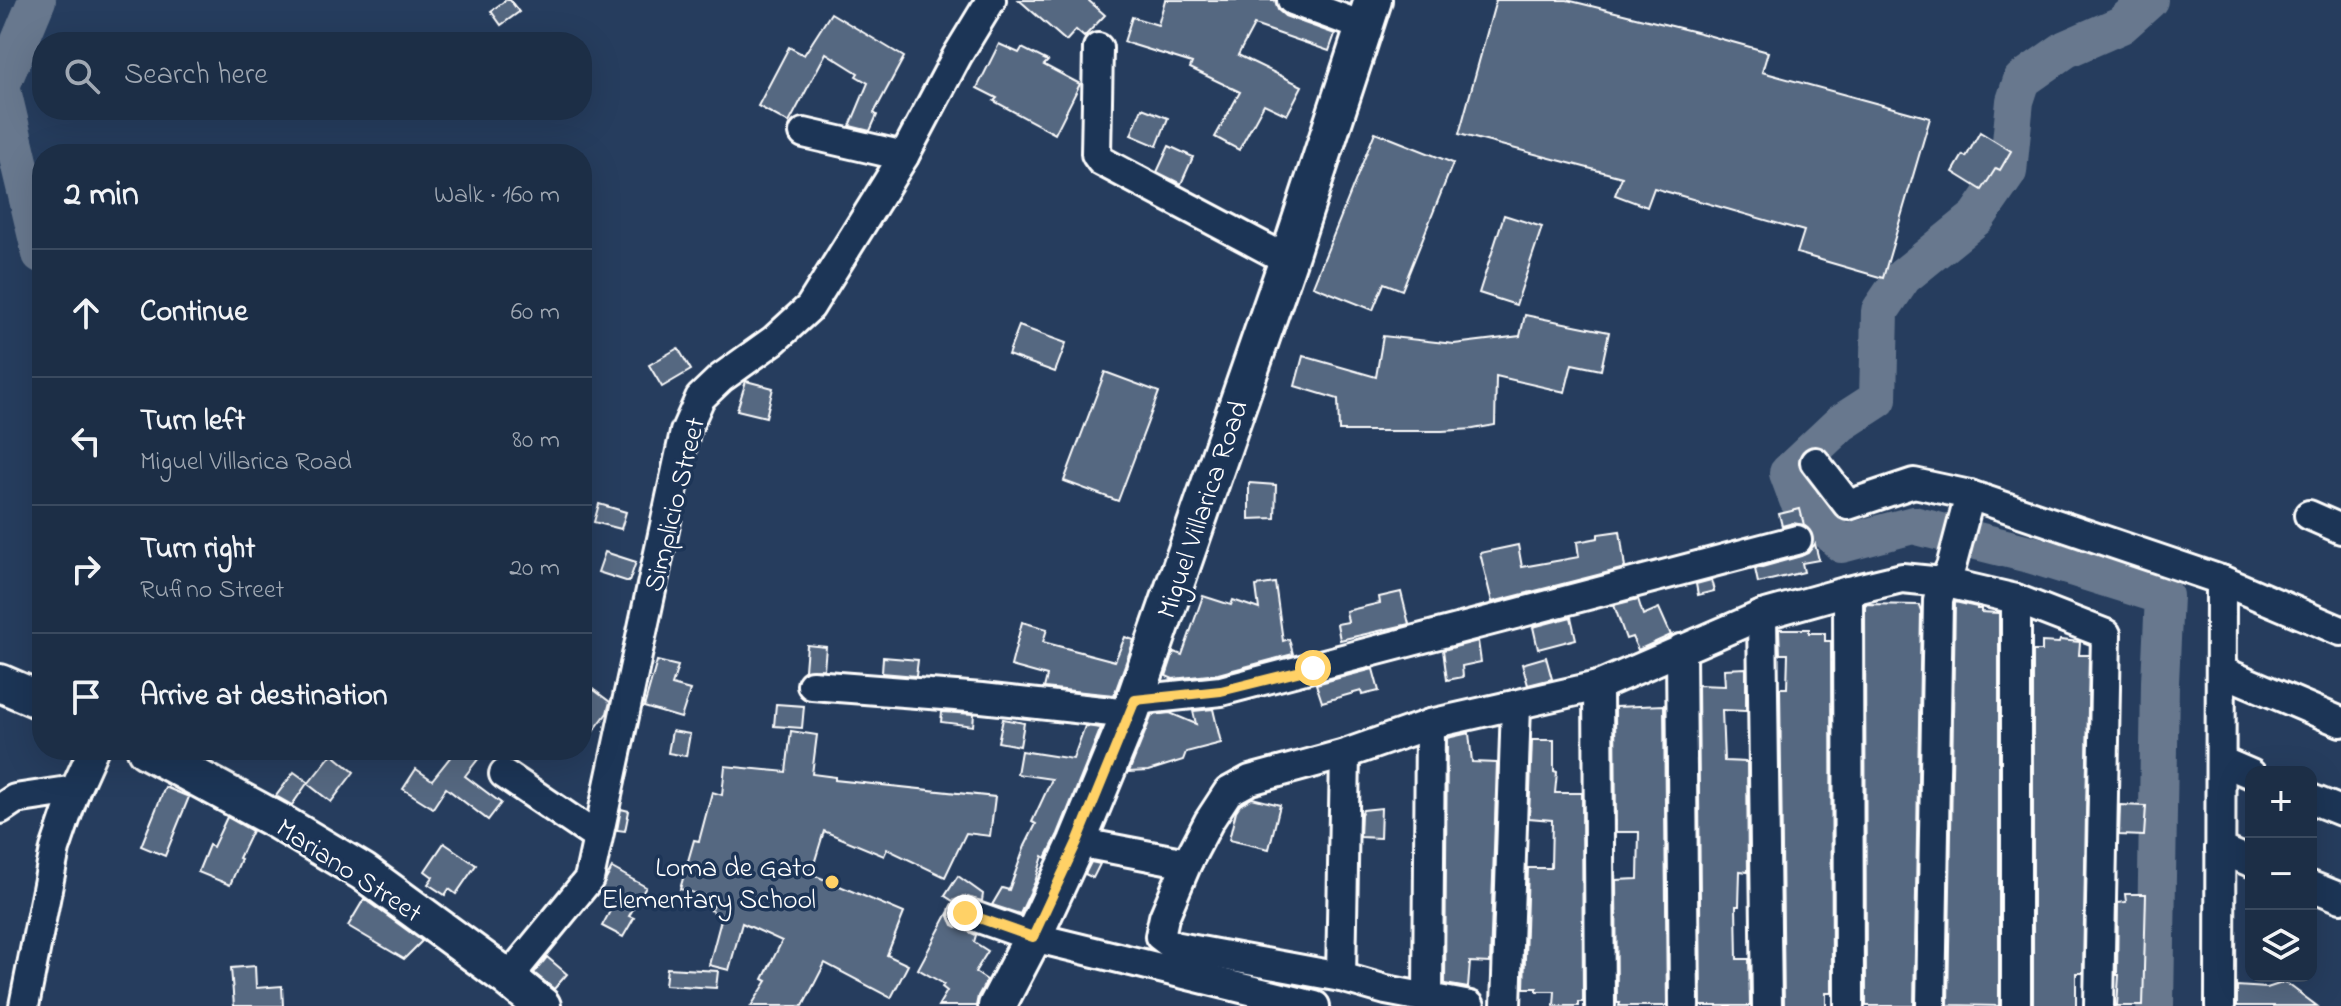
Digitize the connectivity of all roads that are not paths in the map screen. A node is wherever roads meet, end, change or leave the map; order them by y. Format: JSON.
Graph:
{"nodes":[{"id":1,"x":991,"y":0,"type":"edge"},
{"id":2,"x":1292,"y":0,"type":"edge"},
{"id":3,"x":1369,"y":13,"type":"edge"},
{"id":4,"x":1098,"y":48,"type":"dead end"},
{"id":5,"x":804,"y":133,"type":"dead end"},
{"id":6,"x":904,"y":156,"type":"junction"},
{"id":7,"x":1288,"y":260,"type":"junction"},
{"id":8,"x":1815,"y":462,"type":"dead end"},
{"id":9,"x":1970,"y":495,"type":"junction"},
{"id":10,"x":2309,"y":515,"type":"dead end"},
{"id":11,"x":2341,"y":529,"type":"edge"},
{"id":12,"x":1797,"y":540,"type":"dead end"},
{"id":13,"x":2221,"y":580,"type":"junction"},
{"id":14,"x":1943,"y":582,"type":"junction"},
{"id":15,"x":1848,"y":591,"type":"junction"},
{"id":16,"x":2016,"y":599,"type":"junction"},
{"id":17,"x":1762,"y":615,"type":"junction"},
{"id":18,"x":2341,"y":631,"type":"edge"},
{"id":19,"x":1681,"y":649,"type":"junction"},
{"id":20,"x":2221,"y":671,"type":"junction"},
{"id":21,"x":0,"y":683,"type":"edge"},
{"id":22,"x":812,"y":685,"type":"dead end"},
{"id":23,"x":1598,"y":686,"type":"junction"},
{"id":24,"x":32,"y":697,"type":"edge"},
{"id":25,"x":1516,"y":705,"type":"junction"},
{"id":26,"x":1132,"y":707,"type":"junction"},
{"id":27,"x":2341,"y":722,"type":"edge"},
{"id":28,"x":1430,"y":724,"type":"junction"},
{"id":29,"x":1345,"y":754,"type":"junction"},
{"id":30,"x":88,"y":760,"type":"edge"},
{"id":31,"x":165,"y":760,"type":"edge"},
{"id":32,"x":2221,"y":761,"type":"junction"},
{"id":33,"x":2245,"y":771,"type":"edge"},
{"id":34,"x":504,"y":774,"type":"dead end"},
{"id":35,"x":75,"y":790,"type":"junction"},
{"id":36,"x":2317,"y":801,"type":"edge"},
{"id":37,"x":0,"y":809,"type":"edge"},
{"id":38,"x":2341,"y":811,"type":"edge"},
{"id":39,"x":597,"y":837,"type":"junction"},
{"id":40,"x":1077,"y":842,"type":"junction"},
{"id":41,"x":2220,"y":849,"type":"junction"},
{"id":42,"x":2245,"y":859,"type":"edge"},
{"id":43,"x":1187,"y":863,"type":"junction"},
{"id":44,"x":2317,"y":888,"type":"edge"},
{"id":45,"x":2341,"y":898,"type":"edge"},
{"id":46,"x":965,"y":913,"type":"dead end"},
{"id":47,"x":1033,"y":937,"type":"junction"},
{"id":48,"x":1341,"y":977,"type":"junction"},
{"id":49,"x":508,"y":978,"type":"junction"},
{"id":50,"x":1386,"y":990,"type":"junction"},
{"id":51,"x":1428,"y":997,"type":"junction"},
{"id":52,"x":24,"y":1006,"type":"edge"},
{"id":53,"x":542,"y":1006,"type":"edge"},
{"id":54,"x":997,"y":1006,"type":"edge"},
{"id":55,"x":1315,"y":1006,"type":"edge"},
{"id":56,"x":1356,"y":1006,"type":"edge"},
{"id":57,"x":1470,"y":1006,"type":"edge"},
{"id":58,"x":1506,"y":1006,"type":"edge"},
{"id":59,"x":1600,"y":1006,"type":"edge"},
{"id":60,"x":1684,"y":1006,"type":"edge"},
{"id":61,"x":1767,"y":1006,"type":"edge"},
{"id":62,"x":1849,"y":1006,"type":"edge"},
{"id":63,"x":1931,"y":1006,"type":"edge"},
{"id":64,"x":2016,"y":1006,"type":"edge"},
{"id":65,"x":2099,"y":1006,"type":"edge"},
{"id":66,"x":2220,"y":1006,"type":"edge"}],
"edges":[{"from":1,"to":6,"type":"street","name":"Simplicio Street"},
{"from":2,"to":3,"type":"street"},
{"from":3,"to":7,"type":"main road","name":"Miguel Villarica Road"},
{"from":4,"to":7,"type":"street"},
{"from":5,"to":6,"type":"street"},
{"from":6,"to":39,"type":"street","name":"Simplicio Street"},
{"from":7,"to":26,"type":"main road","name":"Miguel Villarica Road"},
{"from":8,"to":9,"type":"street"},
{"from":9,"to":13,"type":"street"},
{"from":9,"to":14,"type":"street"},
{"from":10,"to":11,"type":"street"},
{"from":12,"to":26,"type":"street"},
{"from":13,"to":18,"type":"street"},
{"from":13,"to":20,"type":"street"},
{"from":14,"to":15,"type":"street"},
{"from":14,"to":16,"type":"street"},
{"from":14,"to":63,"type":"street"},
{"from":15,"to":17,"type":"street"},
{"from":15,"to":62,"type":"street"},
{"from":16,"to":64,"type":"street"},
{"from":16,"to":65,"type":"street"},
{"from":17,"to":19,"type":"street"},
{"from":17,"to":61,"type":"street"},
{"from":19,"to":23,"type":"street"},
{"from":19,"to":60,"type":"street"},
{"from":20,"to":27,"type":"street"},
{"from":20,"to":32,"type":"street"},
{"from":21,"to":24,"type":"main road"},
{"from":22,"to":26,"type":"street"},
{"from":23,"to":25,"type":"street"},
{"from":23,"to":59,"type":"street"},
{"from":25,"to":28,"type":"street"},
{"from":25,"to":58,"type":"street"},
{"from":26,"to":40,"type":"main road","name":"Miguel Villarica Road"},
{"from":28,"to":29,"type":"street"},
{"from":28,"to":51,"type":"street"},
{"from":29,"to":43,"type":"street"},
{"from":29,"to":48,"type":"street"},
{"from":30,"to":35,"type":"street"},
{"from":31,"to":49,"type":"main road","name":"Mariano Street"},
{"from":32,"to":33,"type":"street"},
{"from":32,"to":41,"type":"street"},
{"from":34,"to":39,"type":"street"},
{"from":35,"to":37,"type":"street"},
{"from":35,"to":52,"type":"street"},
{"from":36,"to":38,"type":"street"},
{"from":39,"to":49,"type":"street","name":"Simplicio Street"},
{"from":40,"to":43,"type":"street"},
{"from":40,"to":47,"type":"main road","name":"Miguel Villarica Road"},
{"from":41,"to":42,"type":"street"},
{"from":41,"to":66,"type":"street"},
{"from":43,"to":48,"type":"street"},
{"from":44,"to":45,"type":"street"},
{"from":46,"to":47,"type":"street"},
{"from":47,"to":54,"type":"main road","name":"Miguel Villarica Road"},
{"from":47,"to":55,"type":"street"},
{"from":48,"to":50,"type":"street"},
{"from":49,"to":53,"type":"main road","name":"Mariano Street"},
{"from":50,"to":51,"type":"street"},
{"from":50,"to":56,"type":"street"},
{"from":51,"to":57,"type":"street"}]}
